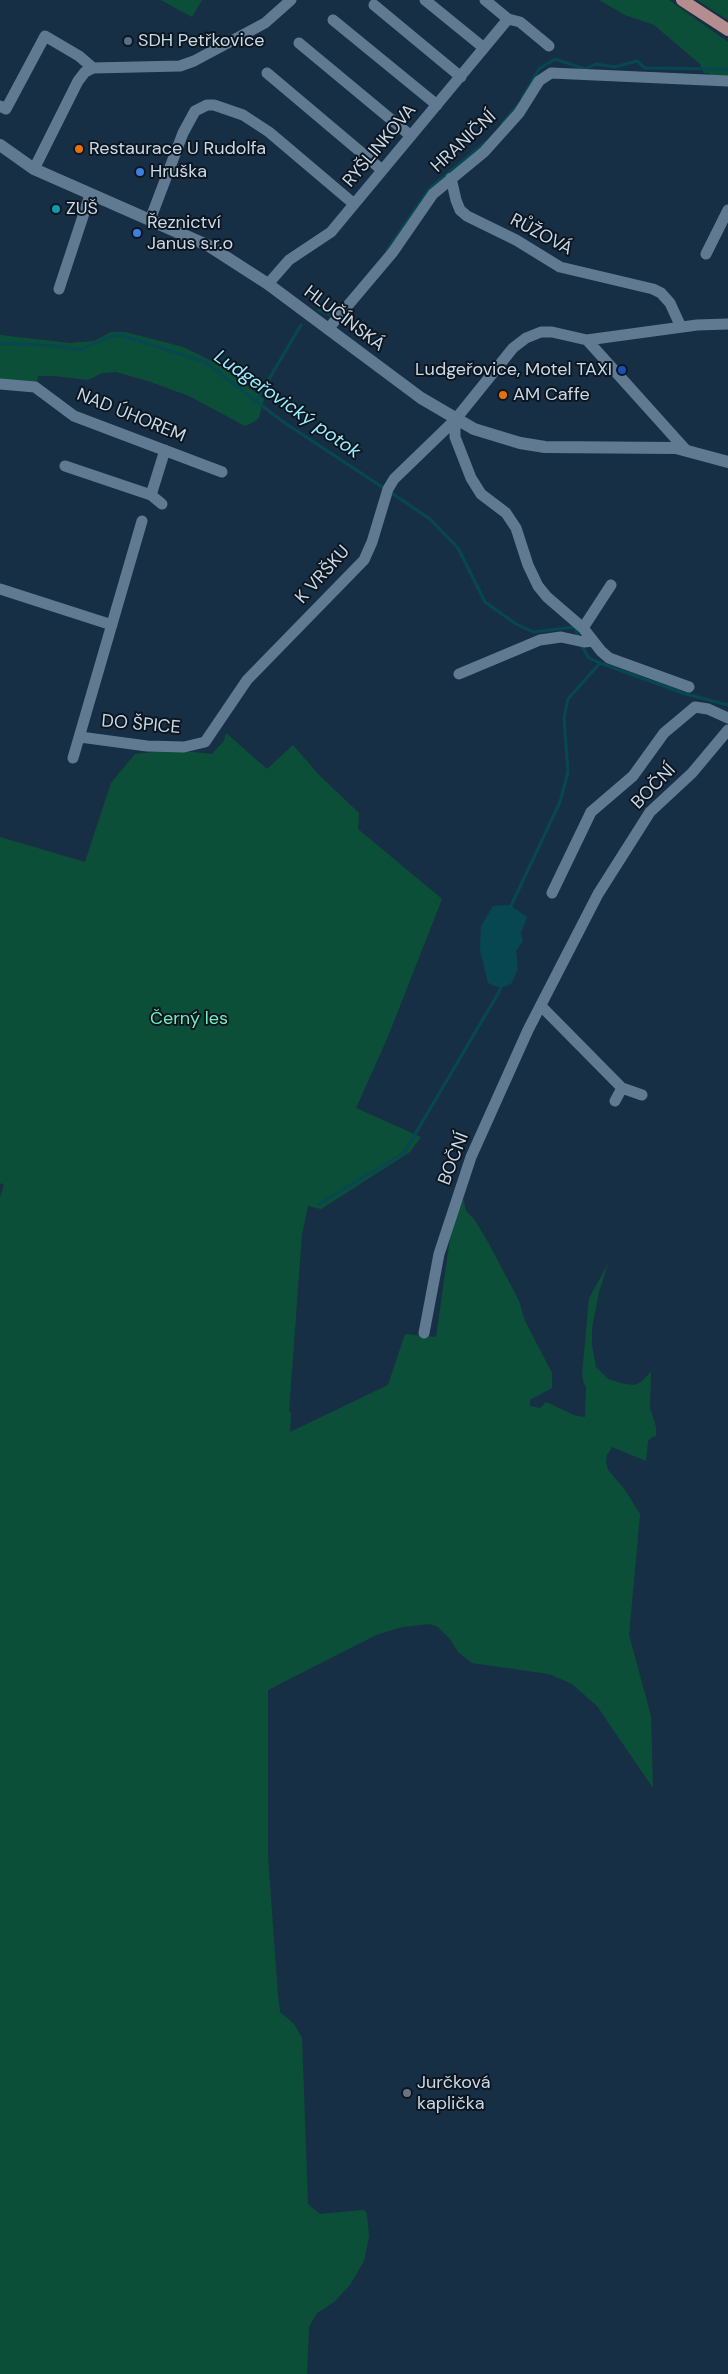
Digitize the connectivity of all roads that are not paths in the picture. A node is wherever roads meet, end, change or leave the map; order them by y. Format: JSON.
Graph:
{"nodes":[{"id":1,"x":290,"y":0,"type":"edge"},
{"id":2,"x":425,"y":0,"type":"edge"},
{"id":3,"x":485,"y":0,"type":"edge"},
{"id":4,"x":682,"y":0,"type":"edge"},
{"id":5,"x":374,"y":5,"type":"dead end"},
{"id":6,"x":508,"y":19,"type":"junction"},
{"id":7,"x":333,"y":20,"type":"dead end"},
{"id":8,"x":728,"y":30,"type":"edge"},
{"id":9,"x":300,"y":43,"type":"dead end"},
{"id":10,"x":549,"y":46,"type":"dead end"},
{"id":11,"x":484,"y":48,"type":"junction"},
{"id":12,"x":93,"y":68,"type":"junction"},
{"id":13,"x":266,"y":73,"type":"dead end"},
{"id":14,"x":461,"y":77,"type":"junction"},
{"id":15,"x":728,"y":81,"type":"edge"},
{"id":16,"x":436,"y":105,"type":"junction"},
{"id":17,"x":0,"y":106,"type":"edge"},
{"id":18,"x":411,"y":136,"type":"junction"},
{"id":19,"x":0,"y":145,"type":"edge"},
{"id":20,"x":34,"y":169,"type":"junction"},
{"id":21,"x":382,"y":170,"type":"junction"},
{"id":22,"x":451,"y":178,"type":"junction"},
{"id":23,"x":90,"y":196,"type":"junction"},
{"id":24,"x":354,"y":204,"type":"junction"},
{"id":25,"x":728,"y":210,"type":"edge"},
{"id":26,"x":150,"y":220,"type":"junction"},
{"id":27,"x":706,"y":254,"type":"dead end"},
{"id":28,"x":268,"y":284,"type":"junction"},
{"id":29,"x":59,"y":288,"type":"dead end"},
{"id":30,"x":728,"y":324,"type":"edge"},
{"id":31,"x":681,"y":327,"type":"junction"},
{"id":32,"x":328,"y":329,"type":"junction"},
{"id":33,"x":587,"y":340,"type":"junction"},
{"id":34,"x":0,"y":384,"type":"edge"},
{"id":35,"x":455,"y":420,"type":"junction"},
{"id":36,"x":685,"y":449,"type":"junction"},
{"id":37,"x":165,"y":450,"type":"junction"},
{"id":38,"x":728,"y":462,"type":"edge"},
{"id":39,"x":65,"y":466,"type":"dead end"},
{"id":40,"x":222,"y":472,"type":"dead end"},
{"id":41,"x":151,"y":495,"type":"junction"},
{"id":42,"x":162,"y":504,"type":"dead end"},
{"id":43,"x":142,"y":521,"type":"dead end"},
{"id":44,"x":611,"y":585,"type":"dead end"},
{"id":45,"x":0,"y":589,"type":"edge"},
{"id":46,"x":112,"y":625,"type":"junction"},
{"id":47,"x":583,"y":628,"type":"junction"},
{"id":48,"x":585,"y":641,"type":"junction"},
{"id":49,"x":459,"y":674,"type":"dead end"},
{"id":50,"x":689,"y":687,"type":"dead end"},
{"id":51,"x":728,"y":718,"type":"edge"},
{"id":52,"x":218,"y":723,"type":"joint"},
{"id":53,"x":728,"y":730,"type":"edge"},
{"id":54,"x":80,"y":737,"type":"junction"},
{"id":55,"x":73,"y":758,"type":"dead end"},
{"id":56,"x":552,"y":893,"type":"dead end"},
{"id":57,"x":541,"y":1006,"type":"junction"},
{"id":58,"x":622,"y":1088,"type":"junction"},
{"id":59,"x":642,"y":1095,"type":"dead end"},
{"id":60,"x":615,"y":1100,"type":"dead end"},
{"id":61,"x":424,"y":1333,"type":"dead end"}],
"edges":[{"from":1,"to":12,"type":"street"},
{"from":2,"to":11,"type":"street"},
{"from":3,"to":6,"type":"street"},
{"from":4,"to":8,"type":"main road"},
{"from":5,"to":14,"type":"street"},
{"from":6,"to":10,"type":"street"},
{"from":6,"to":11,"type":"street","name":"RYŠLINKOVA"},
{"from":7,"to":16,"type":"street"},
{"from":9,"to":18,"type":"street"},
{"from":11,"to":14,"type":"street","name":"RYŠLINKOVA"},
{"from":12,"to":17,"type":"street"},
{"from":12,"to":20,"type":"street"},
{"from":13,"to":21,"type":"street"},
{"from":14,"to":16,"type":"street","name":"RYŠLINKOVA"},
{"from":15,"to":22,"type":"street","name":"HRANIČNÍ"},
{"from":16,"to":18,"type":"street","name":"RYŠLINKOVA"},
{"from":18,"to":21,"type":"street","name":"RYŠLINKOVA"},
{"from":19,"to":20,"type":"street","name":"HLUČÍNSKÁ"},
{"from":20,"to":23,"type":"street","name":"HLUČÍNSKÁ"},
{"from":21,"to":24,"type":"street","name":"RYŠLINKOVA"},
{"from":22,"to":31,"type":"street","name":"RŮŽOVÁ"},
{"from":22,"to":32,"type":"street","name":"HRANIČNÍ"},
{"from":23,"to":26,"type":"street","name":"HLUČÍNSKÁ"},
{"from":23,"to":29,"type":"street"},
{"from":24,"to":26,"type":"street"},
{"from":24,"to":28,"type":"street","name":"RYŠLINKOVA"},
{"from":25,"to":27,"type":"street"},
{"from":26,"to":28,"type":"street","name":"HLUČÍNSKÁ"},
{"from":28,"to":32,"type":"street","name":"HLUČÍNSKÁ"},
{"from":30,"to":31,"type":"street"},
{"from":31,"to":33,"type":"street"},
{"from":32,"to":35,"type":"street","name":"HLUČÍNSKÁ"},
{"from":33,"to":35,"type":"street","name":"K VRŠKU"},
{"from":33,"to":36,"type":"street"},
{"from":34,"to":37,"type":"street","name":"NAD ÚHOREM"},
{"from":35,"to":36,"type":"street","name":"HLUČÍNSKÁ"},
{"from":35,"to":47,"type":"street"},
{"from":35,"to":52,"type":"street","name":"K VRŠKU"},
{"from":36,"to":38,"type":"street","name":"HLUČÍNSKÁ"},
{"from":37,"to":40,"type":"street","name":"NAD ÚHOREM"},
{"from":37,"to":41,"type":"street"},
{"from":39,"to":41,"type":"street"},
{"from":41,"to":42,"type":"street"},
{"from":43,"to":46,"type":"street","name":"DO ŠPICE"},
{"from":44,"to":47,"type":"street"},
{"from":45,"to":46,"type":"street"},
{"from":46,"to":54,"type":"street","name":"DO ŠPICE"},
{"from":47,"to":48,"type":"street"},
{"from":48,"to":49,"type":"street"},
{"from":48,"to":50,"type":"street"},
{"from":51,"to":56,"type":"street"},
{"from":52,"to":54,"type":"street","name":"DO ŠPICE"},
{"from":53,"to":57,"type":"street","name":"BOČNÍ"},
{"from":54,"to":55,"type":"street","name":"DO ŠPICE"},
{"from":57,"to":58,"type":"street"},
{"from":57,"to":61,"type":"street","name":"BOČNÍ"},
{"from":58,"to":59,"type":"street"},
{"from":58,"to":60,"type":"street"}]}
